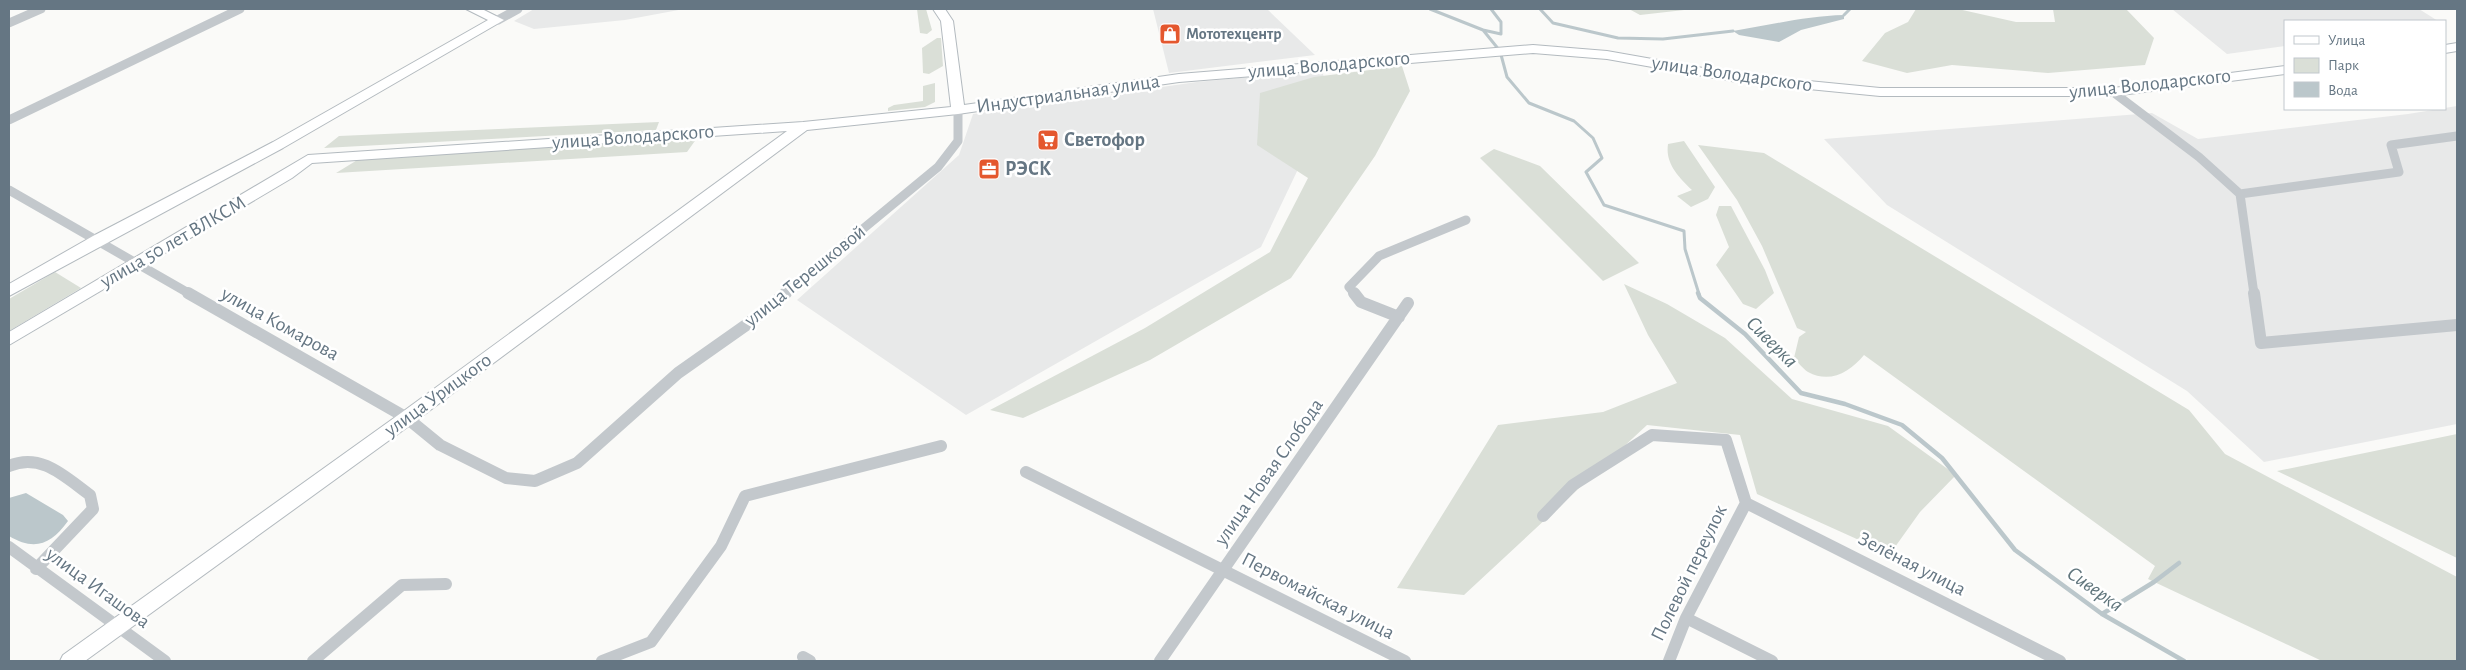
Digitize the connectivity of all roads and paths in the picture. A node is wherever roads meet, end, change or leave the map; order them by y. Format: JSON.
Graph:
{"nodes":[{"id":1,"x":38,"y":9,"type":"edge"},
{"id":2,"x":240,"y":9,"type":"edge"},
{"id":3,"x":472,"y":9,"type":"edge"},
{"id":4,"x":518,"y":9,"type":"edge"},
{"id":5,"x":939,"y":9,"type":"edge"},
{"id":6,"x":498,"y":20,"type":"junction"},
{"id":7,"x":9,"y":23,"type":"edge"},
{"id":8,"x":2284,"y":70,"type":"edge"},
{"id":9,"x":1179,"y":78,"type":"joint"},
{"id":10,"x":2113,"y":92,"type":"junction"},
{"id":11,"x":958,"y":110,"type":"junction"},
{"id":12,"x":9,"y":120,"type":"edge"},
{"id":13,"x":803,"y":126,"type":"junction"},
{"id":14,"x":2457,"y":136,"type":"edge"},
{"id":15,"x":278,"y":144,"type":"junction"},
{"id":16,"x":308,"y":159,"type":"junction"},
{"id":17,"x":9,"y":190,"type":"edge"},
{"id":18,"x":2240,"y":194,"type":"junction"},
{"id":19,"x":1466,"y":220,"type":"dead end"},
{"id":20,"x":98,"y":240,"type":"junction"},
{"id":21,"x":135,"y":264,"type":"junction"},
{"id":22,"x":9,"y":291,"type":"edge"},
{"id":23,"x":1408,"y":304,"type":"dead end"},
{"id":24,"x":1399,"y":317,"type":"junction"},
{"id":25,"x":2457,"y":325,"type":"edge"},
{"id":26,"x":9,"y":339,"type":"edge"},
{"id":27,"x":407,"y":418,"type":"junction"},
{"id":28,"x":941,"y":446,"type":"dead end"},
{"id":29,"x":9,"y":466,"type":"edge"},
{"id":30,"x":1026,"y":472,"type":"dead end"},
{"id":31,"x":535,"y":481,"type":"joint"},
{"id":32,"x":1746,"y":503,"type":"junction"},
{"id":33,"x":1543,"y":516,"type":"dead end"},
{"id":34,"x":9,"y":547,"type":"edge"},
{"id":35,"x":36,"y":569,"type":"junction"},
{"id":36,"x":1224,"y":571,"type":"junction"},
{"id":37,"x":446,"y":584,"type":"dead end"},
{"id":38,"x":1686,"y":618,"type":"junction"},
{"id":39,"x":118,"y":627,"type":"junction"},
{"id":40,"x":70,"y":661,"type":"edge"},
{"id":41,"x":165,"y":661,"type":"edge"},
{"id":42,"x":313,"y":661,"type":"edge"},
{"id":43,"x":602,"y":661,"type":"edge"},
{"id":44,"x":1160,"y":661,"type":"edge"},
{"id":45,"x":1405,"y":661,"type":"edge"},
{"id":46,"x":1668,"y":661,"type":"edge"},
{"id":47,"x":1772,"y":661,"type":"edge"},
{"id":48,"x":2060,"y":661,"type":"edge"}],
"edges":[{"from":1,"to":7,"type":"street"},
{"from":2,"to":12,"type":"street"},
{"from":3,"to":6,"type":"main road"},
{"from":4,"to":6,"type":"street","name":"улица 50 лет ВЛКСМ"},
{"from":5,"to":11,"type":"main road","name":"улица Терешковой"},
{"from":6,"to":15,"type":"main road","name":"улица 50 лет ВЛКСМ"},
{"from":8,"to":10,"type":"main road","name":"улица Володарского"},
{"from":9,"to":10,"type":"main road","name":"улица Володарского"},
{"from":9,"to":11,"type":"main road","name":"Индустриальная улица"},
{"from":10,"to":18,"type":"street"},
{"from":11,"to":13,"type":"main road","name":"улица Володарского"},
{"from":11,"to":31,"type":"street","name":"улица Терешковой"},
{"from":13,"to":16,"type":"main road","name":"улица Володарского"},
{"from":13,"to":27,"type":"main road","name":"улица Урицкого"},
{"from":14,"to":18,"type":"street"},
{"from":15,"to":16,"type":"main road"},
{"from":15,"to":20,"type":"main road","name":"улица 50 лет ВЛКСМ"},
{"from":16,"to":21,"type":"main road","name":"улица 50 лет ВЛКСМ"},
{"from":17,"to":20,"type":"street","name":"улица Комарова"},
{"from":18,"to":25,"type":"street"},
{"from":19,"to":24,"type":"street"},
{"from":20,"to":21,"type":"street","name":"улица Комарова"},
{"from":20,"to":22,"type":"main road","name":"улица 50 лет ВЛКСМ"},
{"from":21,"to":26,"type":"main road","name":"улица 50 лет ВЛКСМ"},
{"from":21,"to":27,"type":"street","name":"улица Комарова"},
{"from":23,"to":24,"type":"street","name":"улица Новая Слобода"},
{"from":24,"to":36,"type":"street","name":"улица Новая Слобода"},
{"from":27,"to":31,"type":"street","name":"улица Комарова"},
{"from":27,"to":39,"type":"main road","name":"улица Урицкого"},
{"from":28,"to":43,"type":"street"},
{"from":29,"to":35,"type":"street"},
{"from":30,"to":36,"type":"street","name":"Первомайская улица"},
{"from":32,"to":33,"type":"street"},
{"from":32,"to":38,"type":"street","name":"Полевой переулок"},
{"from":32,"to":48,"type":"street","name":"Зелёная улица"},
{"from":34,"to":35,"type":"street","name":"улица Игашова"},
{"from":35,"to":39,"type":"street","name":"улица Игашова"},
{"from":36,"to":44,"type":"street","name":"улица Новая Слобода"},
{"from":36,"to":45,"type":"street","name":"Первомайская улица"},
{"from":37,"to":42,"type":"street"},
{"from":38,"to":46,"type":"street","name":"Полевой переулок"},
{"from":38,"to":47,"type":"street"},
{"from":39,"to":40,"type":"main road","name":"улица Урицкого"},
{"from":39,"to":41,"type":"street","name":"улица Игашова"}]}
